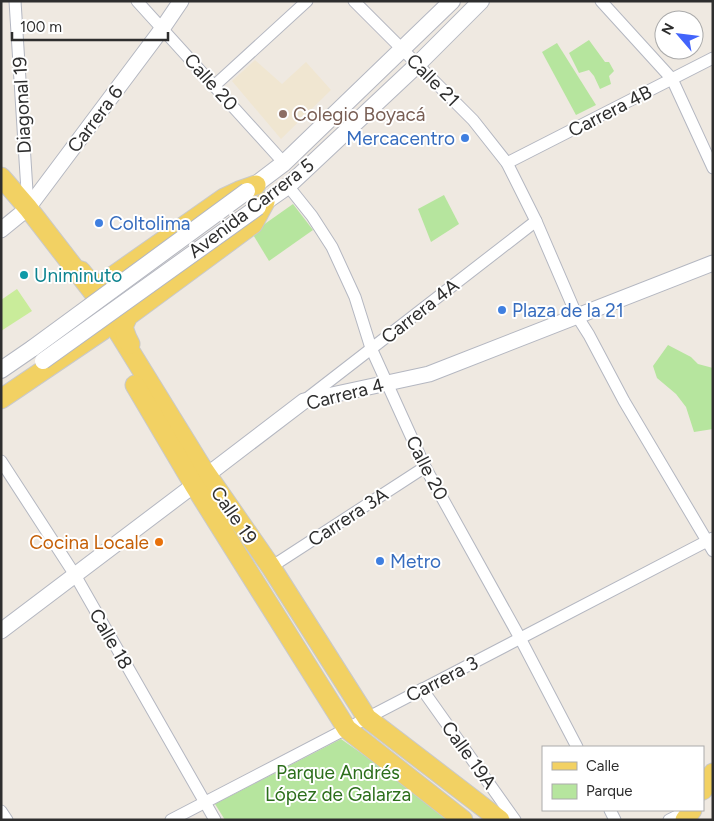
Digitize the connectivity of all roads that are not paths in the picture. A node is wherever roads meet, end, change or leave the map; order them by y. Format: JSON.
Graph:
{"nodes":[{"id":1,"x":15,"y":1,"type":"edge"},
{"id":2,"x":137,"y":1,"type":"edge"},
{"id":3,"x":182,"y":1,"type":"edge"},
{"id":4,"x":307,"y":1,"type":"edge"},
{"id":5,"x":354,"y":1,"type":"edge"},
{"id":6,"x":452,"y":1,"type":"edge"},
{"id":7,"x":481,"y":1,"type":"edge"},
{"id":8,"x":601,"y":1,"type":"edge"},
{"id":9,"x":162,"y":29,"type":"junction"},
{"id":10,"x":403,"y":50,"type":"junction"},
{"id":11,"x":713,"y":58,"type":"edge"},
{"id":12,"x":417,"y":65,"type":"junction"},
{"id":13,"x":672,"y":79,"type":"junction"},
{"id":14,"x":214,"y":86,"type":"junction"},
{"id":15,"x":284,"y":163,"type":"junction"},
{"id":16,"x":507,"y":163,"type":"junction"},
{"id":17,"x":713,"y":168,"type":"edge"},
{"id":18,"x":1,"y":177,"type":"edge"},
{"id":19,"x":288,"y":186,"type":"junction"},
{"id":20,"x":251,"y":188,"type":"junction"},
{"id":21,"x":1,"y":194,"type":"edge"},
{"id":22,"x":262,"y":205,"type":"junction"},
{"id":23,"x":24,"y":212,"type":"junction"},
{"id":24,"x":536,"y":220,"type":"junction"},
{"id":25,"x":1,"y":230,"type":"edge"},
{"id":26,"x":713,"y":263,"type":"edge"},
{"id":27,"x":577,"y":316,"type":"junction"},
{"id":28,"x":103,"y":330,"type":"junction"},
{"id":29,"x":371,"y":348,"type":"junction"},
{"id":30,"x":38,"y":354,"type":"junction"},
{"id":31,"x":1,"y":370,"type":"edge"},
{"id":32,"x":387,"y":383,"type":"junction"},
{"id":33,"x":1,"y":390,"type":"edge"},
{"id":34,"x":1,"y":399,"type":"edge"},
{"id":35,"x":304,"y":401,"type":"junction"},
{"id":36,"x":1,"y":461,"type":"edge"},
{"id":37,"x":425,"y":467,"type":"junction"},
{"id":38,"x":201,"y":476,"type":"junction"},
{"id":39,"x":711,"y":543,"type":"edge"},
{"id":40,"x":271,"y":568,"type":"junction"},
{"id":41,"x":75,"y":575,"type":"junction"},
{"id":42,"x":1,"y":630,"type":"edge"},
{"id":43,"x":520,"y":638,"type":"junction"},
{"id":44,"x":422,"y":689,"type":"junction"},
{"id":45,"x":366,"y":718,"type":"junction"},
{"id":46,"x":347,"y":729,"type":"junction"},
{"id":47,"x":576,"y":746,"type":"edge"},
{"id":48,"x":713,"y":773,"type":"edge"},
{"id":49,"x":704,"y":788,"type":"edge"},
{"id":50,"x":205,"y":802,"type":"junction"},
{"id":51,"x":1,"y":811,"type":"edge"},
{"id":52,"x":689,"y":811,"type":"edge"},
{"id":53,"x":7,"y":820,"type":"edge"},
{"id":54,"x":171,"y":820,"type":"edge"},
{"id":55,"x":214,"y":820,"type":"edge"},
{"id":56,"x":463,"y":820,"type":"edge"},
{"id":57,"x":500,"y":820,"type":"edge"},
{"id":58,"x":515,"y":820,"type":"edge"},
{"id":59,"x":669,"y":820,"type":"edge"}],
"edges":[{"from":1,"to":23,"type":"street","name":"Diagonal 19"},
{"from":2,"to":9,"type":"street","name":"Calle 20"},
{"from":3,"to":9,"type":"street","name":"Carrera 6"},
{"from":4,"to":14,"type":"street"},
{"from":5,"to":10,"type":"street","name":"Calle 21"},
{"from":6,"to":10,"type":"main road","name":"Avenida Carrera 5"},
{"from":7,"to":12,"type":"main road","name":"Avenida Carrera 5"},
{"from":8,"to":13,"type":"street"},
{"from":9,"to":14,"type":"street","name":"Calle 20"},
{"from":9,"to":23,"type":"street","name":"Carrera 6"},
{"from":10,"to":12,"type":"street","name":"Calle 21"},
{"from":10,"to":15,"type":"main road","name":"Avenida Carrera 5"},
{"from":11,"to":13,"type":"street","name":"Carrera 4B"},
{"from":12,"to":16,"type":"street","name":"Calle 21"},
{"from":12,"to":19,"type":"main road","name":"Avenida Carrera 5"},
{"from":13,"to":16,"type":"street","name":"Carrera 4B"},
{"from":13,"to":17,"type":"street"},
{"from":14,"to":15,"type":"street","name":"Calle 20"},
{"from":15,"to":20,"type":"main road","name":"Avenida Carrera 5"},
{"from":16,"to":24,"type":"street","name":"Calle 21"},
{"from":18,"to":23,"type":"main road","name":"Calle 19"},
{"from":19,"to":22,"type":"main road","name":"Avenida Carrera 5"},
{"from":19,"to":29,"type":"street","name":"Calle 20"},
{"from":20,"to":23,"type":"main road"},
{"from":20,"to":30,"type":"main road","name":"Avenida Carrera 5","bridge":true},
{"from":21,"to":23,"type":"main road","name":"Calle 19"},
{"from":22,"to":30,"type":"main road","name":"Avenida Carrera 5","bridge":true},
{"from":22,"to":38,"type":"main road"},
{"from":23,"to":25,"type":"street","name":"Carrera 6"},
{"from":23,"to":28,"type":"main road","name":"Calle 19"},
{"from":23,"to":38,"type":"main road","name":"Calle 19"},
{"from":24,"to":27,"type":"street","name":"Calle 21"},
{"from":24,"to":29,"type":"street","name":"Carrera 4A"},
{"from":26,"to":27,"type":"street","name":"Carrera 4"},
{"from":27,"to":32,"type":"street","name":"Carrera 4"},
{"from":27,"to":39,"type":"street","name":"Calle 21"},
{"from":28,"to":34,"type":"main road"},
{"from":28,"to":38,"type":"main road","name":"Calle 19"},
{"from":29,"to":32,"type":"street","name":"Calle 20"},
{"from":29,"to":35,"type":"street","name":"Carrera 4A"},
{"from":30,"to":31,"type":"main road","name":"Avenida Carrera 5"},
{"from":30,"to":33,"type":"main road","name":"Avenida Carrera 5"},
{"from":32,"to":35,"type":"street","name":"Carrera 4"},
{"from":32,"to":37,"type":"street","name":"Calle 20"},
{"from":35,"to":38,"type":"street","name":"Carrera 4"},
{"from":36,"to":41,"type":"street","name":"Calle 18"},
{"from":37,"to":40,"type":"street","name":"Carrera 3A"},
{"from":37,"to":43,"type":"street","name":"Calle 20"},
{"from":38,"to":40,"type":"main road","name":"Calle 19"},
{"from":38,"to":41,"type":"street","name":"Carrera 4"},
{"from":38,"to":46,"type":"main road","name":"Calle 19"},
{"from":39,"to":43,"type":"street","name":"Carrera 3"},
{"from":40,"to":45,"type":"main road","name":"Calle 19"},
{"from":41,"to":42,"type":"street","name":"Carrera 4"},
{"from":41,"to":50,"type":"street","name":"Calle 18"},
{"from":43,"to":44,"type":"street","name":"Carrera 3"},
{"from":43,"to":47,"type":"street","name":"Calle 20"},
{"from":44,"to":45,"type":"street","name":"Carrera 3"},
{"from":44,"to":58,"type":"street","name":"Calle 19A"},
{"from":45,"to":46,"type":"street","name":"Carrera 3"},
{"from":45,"to":57,"type":"main road","name":"Calle 19"},
{"from":46,"to":50,"type":"street","name":"Carrera 3"},
{"from":46,"to":56,"type":"main road","name":"Calle 19"},
{"from":48,"to":49,"type":"main road"},
{"from":50,"to":54,"type":"street","name":"Carrera 3"},
{"from":50,"to":55,"type":"street","name":"Calle 18"},
{"from":51,"to":53,"type":"street"},
{"from":52,"to":59,"type":"street"}]}
